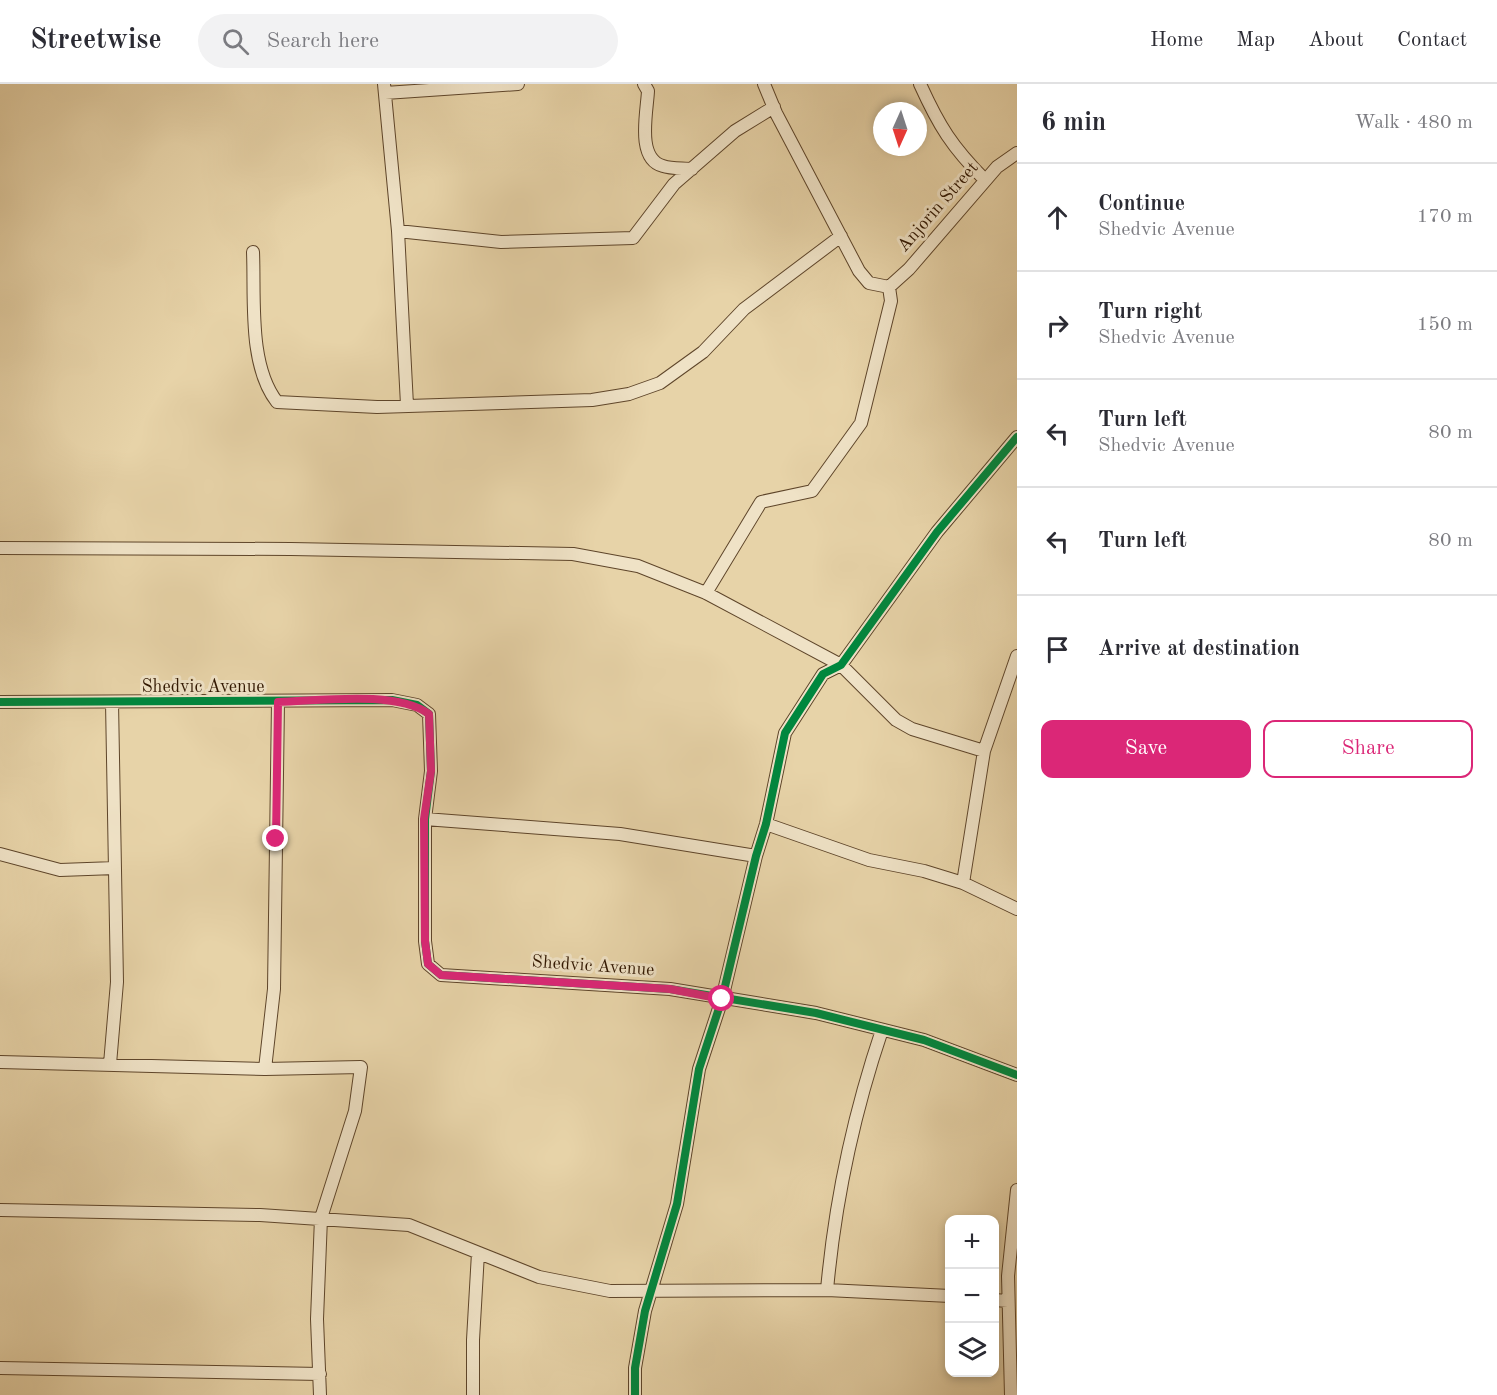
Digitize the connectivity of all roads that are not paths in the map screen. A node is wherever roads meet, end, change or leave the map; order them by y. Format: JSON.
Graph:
{"nodes":[{"id":1,"x":518,"y":84,"type":"edge"},
{"id":2,"x":644,"y":84,"type":"edge"},
{"id":3,"x":764,"y":84,"type":"edge"},
{"id":4,"x":920,"y":84,"type":"edge"},
{"id":5,"x":385,"y":88,"type":"edge"},
{"id":6,"x":774,"y":107,"type":"junction"},
{"id":7,"x":1017,"y":153,"type":"edge"},
{"id":8,"x":692,"y":169,"type":"junction"},
{"id":9,"x":985,"y":180,"type":"junction"},
{"id":10,"x":398,"y":231,"type":"junction"},
{"id":11,"x":841,"y":236,"type":"junction"},
{"id":12,"x":253,"y":252,"type":"dead end"},
{"id":13,"x":889,"y":288,"type":"junction"},
{"id":14,"x":407,"y":405,"type":"junction"},
{"id":15,"x":1017,"y":437,"type":"edge"},
{"id":16,"x":0,"y":548,"type":"edge"},
{"id":17,"x":706,"y":593,"type":"junction"},
{"id":18,"x":1017,"y":656,"type":"edge"},
{"id":19,"x":841,"y":666,"type":"junction"},
{"id":20,"x":0,"y":702,"type":"edge"},
{"id":21,"x":112,"y":702,"type":"junction"},
{"id":22,"x":278,"y":702,"type":"junction"},
{"id":23,"x":984,"y":751,"type":"junction"},
{"id":24,"x":424,"y":819,"type":"junction"},
{"id":25,"x":766,"y":824,"type":"junction"},
{"id":26,"x":0,"y":854,"type":"edge"},
{"id":27,"x":756,"y":856,"type":"junction"},
{"id":28,"x":115,"y":868,"type":"junction"},
{"id":29,"x":963,"y":883,"type":"junction"},
{"id":30,"x":1017,"y":909,"type":"edge"},
{"id":31,"x":722,"y":999,"type":"junction"},
{"id":32,"x":882,"y":1030,"type":"junction"},
{"id":33,"x":0,"y":1062,"type":"edge"},
{"id":34,"x":110,"y":1064,"type":"junction"},
{"id":35,"x":265,"y":1069,"type":"junction"},
{"id":36,"x":1017,"y":1075,"type":"edge"},
{"id":37,"x":1017,"y":1190,"type":"edge"},
{"id":38,"x":0,"y":1210,"type":"edge"},
{"id":39,"x":321,"y":1218,"type":"junction"},
{"id":40,"x":478,"y":1253,"type":"junction"},
{"id":41,"x":827,"y":1290,"type":"junction"},
{"id":42,"x":649,"y":1293,"type":"junction"},
{"id":43,"x":945,"y":1296,"type":"edge"},
{"id":44,"x":999,"y":1300,"type":"edge"},
{"id":45,"x":1008,"y":1301,"type":"junction"},
{"id":46,"x":0,"y":1368,"type":"edge"},
{"id":47,"x":320,"y":1374,"type":"junction"},
{"id":48,"x":320,"y":1395,"type":"edge"},
{"id":49,"x":473,"y":1395,"type":"edge"},
{"id":50,"x":635,"y":1395,"type":"edge"},
{"id":51,"x":1011,"y":1395,"type":"edge"}],
"edges":[{"from":1,"to":5,"type":"street"},
{"from":2,"to":8,"type":"street"},
{"from":3,"to":6,"type":"street"},
{"from":4,"to":9,"type":"street"},
{"from":5,"to":10,"type":"street"},
{"from":6,"to":8,"type":"street"},
{"from":6,"to":11,"type":"street"},
{"from":7,"to":9,"type":"street","name":"Anjorin Street"},
{"from":8,"to":10,"type":"street"},
{"from":9,"to":13,"type":"street","name":"Anjorin Street"},
{"from":10,"to":14,"type":"street"},
{"from":11,"to":13,"type":"street"},
{"from":11,"to":14,"type":"street"},
{"from":12,"to":14,"type":"street"},
{"from":13,"to":17,"type":"street"},
{"from":15,"to":19,"type":"street"},
{"from":16,"to":17,"type":"street"},
{"from":17,"to":19,"type":"street"},
{"from":18,"to":23,"type":"street"},
{"from":19,"to":23,"type":"street"},
{"from":19,"to":25,"type":"street"},
{"from":20,"to":21,"type":"street","name":"Shedvic Avenue"},
{"from":21,"to":22,"type":"street","name":"Shedvic Avenue"},
{"from":21,"to":28,"type":"street"},
{"from":22,"to":24,"type":"street","name":"Shedvic Avenue"},
{"from":22,"to":35,"type":"street"},
{"from":23,"to":29,"type":"street"},
{"from":24,"to":27,"type":"street"},
{"from":24,"to":31,"type":"street","name":"Shedvic Avenue"},
{"from":25,"to":27,"type":"street"},
{"from":25,"to":29,"type":"street"},
{"from":26,"to":28,"type":"street"},
{"from":27,"to":31,"type":"street"},
{"from":28,"to":34,"type":"street"},
{"from":29,"to":30,"type":"street"},
{"from":31,"to":32,"type":"street","name":"Shedvic Avenue"},
{"from":31,"to":42,"type":"street"},
{"from":32,"to":36,"type":"street","name":"Shedvic Avenue"},
{"from":32,"to":41,"type":"street"},
{"from":33,"to":34,"type":"street"},
{"from":34,"to":35,"type":"street"},
{"from":35,"to":39,"type":"street"},
{"from":37,"to":45,"type":"street"},
{"from":38,"to":39,"type":"street"},
{"from":39,"to":40,"type":"street"},
{"from":39,"to":47,"type":"street"},
{"from":40,"to":42,"type":"street"},
{"from":40,"to":49,"type":"street"},
{"from":41,"to":42,"type":"street"},
{"from":41,"to":43,"type":"street"},
{"from":42,"to":50,"type":"street"},
{"from":44,"to":45,"type":"street"},
{"from":45,"to":51,"type":"street"},
{"from":46,"to":47,"type":"street"},
{"from":47,"to":48,"type":"street"}]}
